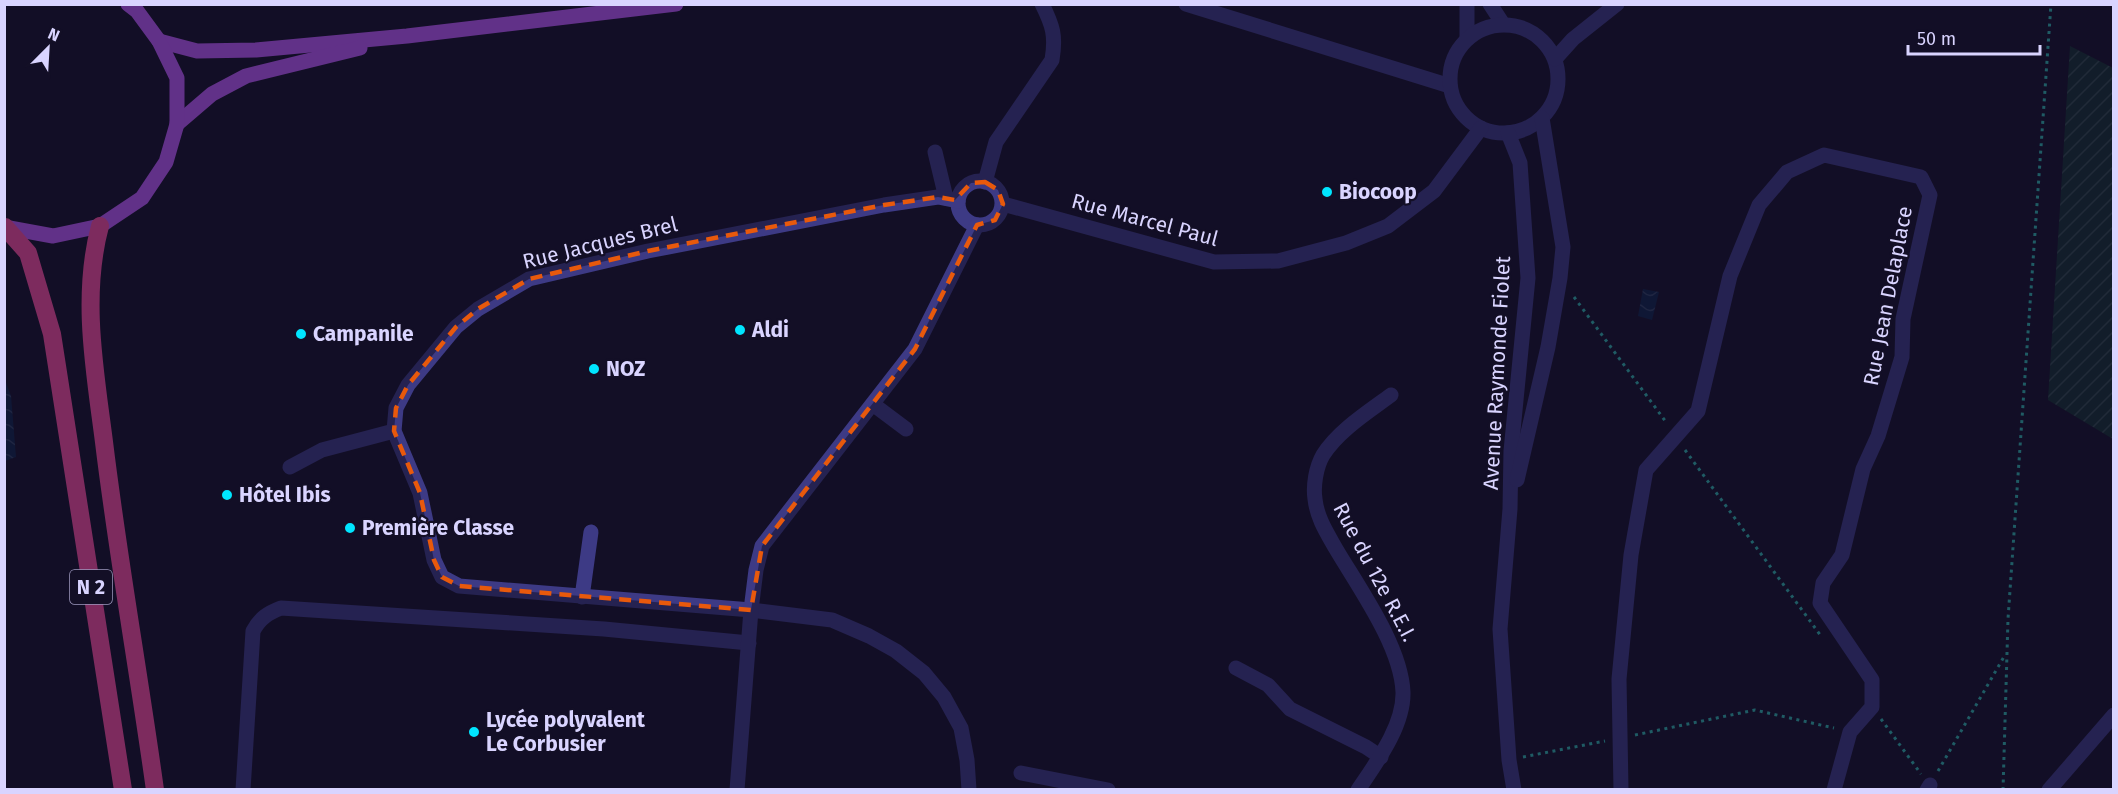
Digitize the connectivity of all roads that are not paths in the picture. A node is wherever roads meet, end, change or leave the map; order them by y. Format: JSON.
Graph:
{"nodes":[{"id":1,"x":128,"y":4,"type":"edge"},
{"id":2,"x":676,"y":4,"type":"edge"},
{"id":3,"x":1042,"y":4,"type":"edge"},
{"id":4,"x":1186,"y":4,"type":"edge"},
{"id":5,"x":1467,"y":4,"type":"edge"},
{"id":6,"x":1490,"y":4,"type":"edge"},
{"id":7,"x":1617,"y":4,"type":"edge"},
{"id":8,"x":1503,"y":24,"type":"junction"},
{"id":9,"x":407,"y":36,"type":"junction"},
{"id":10,"x":1467,"y":39,"type":"junction"},
{"id":11,"x":159,"y":41,"type":"junction"},
{"id":12,"x":1555,"y":59,"type":"junction"},
{"id":13,"x":1450,"y":86,"type":"junction"},
{"id":14,"x":1542,"y":117,"type":"junction"},
{"id":15,"x":177,"y":124,"type":"junction"},
{"id":16,"x":1482,"y":128,"type":"junction"},
{"id":17,"x":1508,"y":133,"type":"junction"},
{"id":18,"x":935,"y":152,"type":"dead end"},
{"id":19,"x":985,"y":182,"type":"junction"},
{"id":20,"x":952,"y":200,"type":"junction"},
{"id":21,"x":1003,"y":204,"type":"junction"},
{"id":22,"x":100,"y":225,"type":"junction"},
{"id":23,"x":977,"y":225,"type":"junction"},
{"id":24,"x":4,"y":227,"type":"edge"},
{"id":25,"x":1391,"y":395,"type":"dead end"},
{"id":26,"x":874,"y":405,"type":"junction"},
{"id":27,"x":906,"y":429,"type":"dead end"},
{"id":28,"x":394,"y":430,"type":"junction"},
{"id":29,"x":290,"y":467,"type":"dead end"},
{"id":30,"x":1510,"y":509,"type":"junction"},
{"id":31,"x":591,"y":532,"type":"dead end"},
{"id":32,"x":582,"y":597,"type":"junction"},
{"id":33,"x":751,"y":610,"type":"junction"},
{"id":34,"x":749,"y":643,"type":"junction"},
{"id":35,"x":1236,"y":668,"type":"dead end"},
{"id":36,"x":2114,"y":716,"type":"edge"},
{"id":37,"x":1381,"y":757,"type":"junction"},
{"id":38,"x":1022,"y":773,"type":"dead end"},
{"id":39,"x":123,"y":789,"type":"edge"},
{"id":40,"x":155,"y":789,"type":"edge"},
{"id":41,"x":243,"y":789,"type":"edge"},
{"id":42,"x":737,"y":789,"type":"edge"},
{"id":43,"x":969,"y":789,"type":"edge"},
{"id":44,"x":1108,"y":789,"type":"edge"},
{"id":45,"x":1358,"y":789,"type":"edge"},
{"id":46,"x":1514,"y":789,"type":"edge"},
{"id":47,"x":1621,"y":789,"type":"edge"},
{"id":48,"x":1834,"y":789,"type":"edge"},
{"id":49,"x":2049,"y":789,"type":"edge"}],
"edges":[{"from":1,"to":11,"type":"main road"},
{"from":2,"to":9,"type":"main road"},
{"from":3,"to":19,"type":"street"},
{"from":4,"to":13,"type":"street"},
{"from":5,"to":10,"type":"street"},
{"from":6,"to":8,"type":"street"},
{"from":7,"to":12,"type":"street"},
{"from":8,"to":10,"type":"street"},
{"from":8,"to":12,"type":"street"},
{"from":9,"to":11,"type":"main road"},
{"from":9,"to":15,"type":"main road"},
{"from":10,"to":13,"type":"street"},
{"from":11,"to":15,"type":"main road"},
{"from":12,"to":14,"type":"street"},
{"from":13,"to":16,"type":"street"},
{"from":14,"to":17,"type":"street"},
{"from":14,"to":30,"type":"street","name":"Avenue Raymonde Fiolet"},
{"from":15,"to":22,"type":"main road"},
{"from":16,"to":17,"type":"street"},
{"from":16,"to":21,"type":"street","name":"Rue Marcel Paul"},
{"from":17,"to":30,"type":"street","name":"Avenue Raymonde Fiolet"},
{"from":18,"to":20,"type":"street"},
{"from":19,"to":20,"type":"street"},
{"from":19,"to":21,"type":"street"},
{"from":20,"to":23,"type":"street"},
{"from":20,"to":28,"type":"street","name":"Rue Jacques Brel"},
{"from":21,"to":23,"type":"street"},
{"from":22,"to":24,"type":"main road"},
{"from":22,"to":40,"type":"highway","number":"N 2"},
{"from":23,"to":26,"type":"street"},
{"from":24,"to":39,"type":"highway","number":"N 2"},
{"from":25,"to":37,"type":"street","name":"Rue du 12e R.E.I."},
{"from":26,"to":27,"type":"street"},
{"from":26,"to":33,"type":"street"},
{"from":28,"to":29,"type":"street"},
{"from":28,"to":32,"type":"street"},
{"from":30,"to":46,"type":"street","name":"Avenue Raymonde Fiolet"},
{"from":31,"to":32,"type":"street"},
{"from":32,"to":33,"type":"street"},
{"from":33,"to":34,"type":"street"},
{"from":33,"to":43,"type":"street"},
{"from":34,"to":41,"type":"street"},
{"from":34,"to":42,"type":"street"},
{"from":35,"to":37,"type":"street"},
{"from":36,"to":49,"type":"street"},
{"from":37,"to":45,"type":"street","name":"Rue du 12e R.E.I."},
{"from":38,"to":44,"type":"street"},
{"from":47,"to":48,"type":"street","name":"Rue Jean Delaplace"}]}
